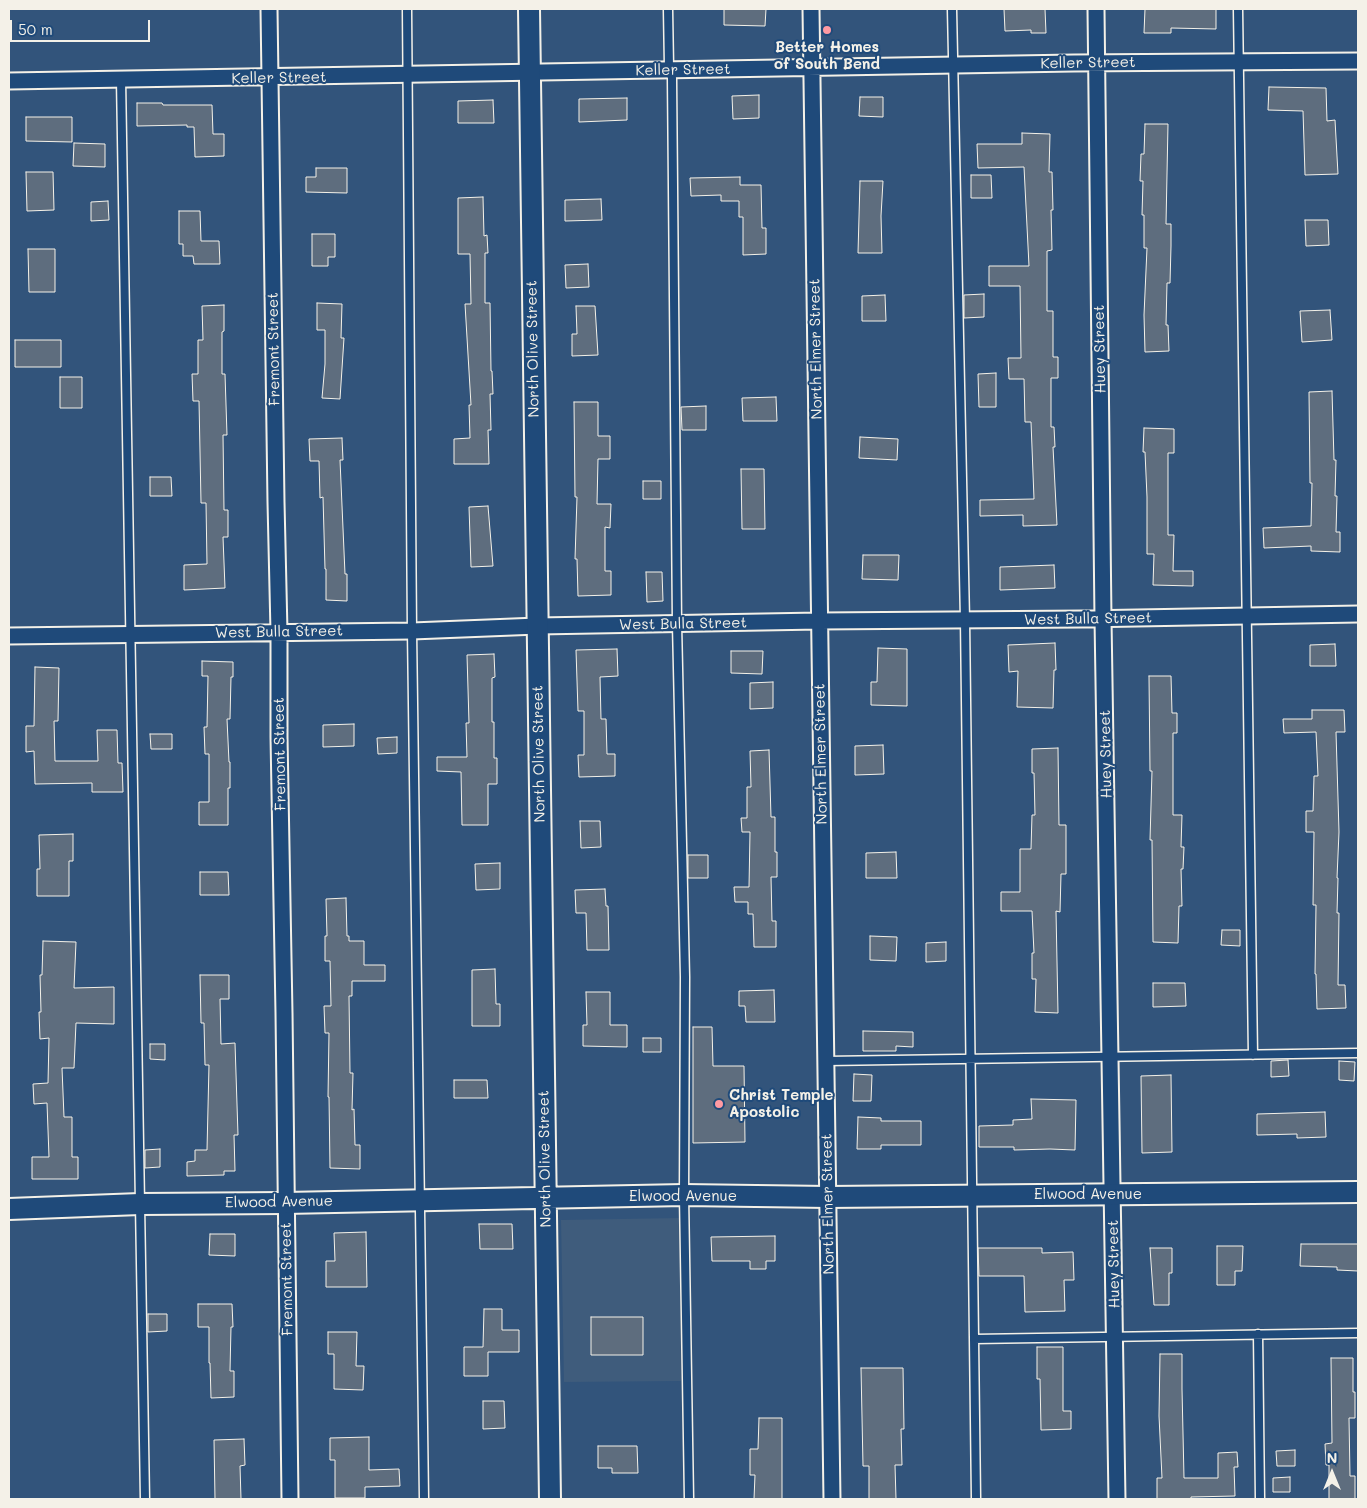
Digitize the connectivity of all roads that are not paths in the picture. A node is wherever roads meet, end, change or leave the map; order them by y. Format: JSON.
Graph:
{"nodes":[{"id":1,"x":269,"y":9,"type":"edge"},
{"id":2,"x":407,"y":9,"type":"edge"},
{"id":3,"x":529,"y":9,"type":"edge"},
{"id":4,"x":668,"y":9,"type":"edge"},
{"id":5,"x":811,"y":9,"type":"edge"},
{"id":6,"x":952,"y":9,"type":"edge"},
{"id":7,"x":1096,"y":9,"type":"edge"},
{"id":8,"x":1238,"y":9,"type":"edge"},
{"id":9,"x":1239,"y":61,"type":"junction"},
{"id":10,"x":1358,"y":61,"type":"edge"},
{"id":11,"x":1097,"y":63,"type":"junction"},
{"id":12,"x":953,"y":66,"type":"junction"},
{"id":13,"x":812,"y":69,"type":"junction"},
{"id":14,"x":671,"y":71,"type":"junction"},
{"id":15,"x":531,"y":73,"type":"junction"},
{"id":16,"x":408,"y":76,"type":"junction"},
{"id":17,"x":270,"y":78,"type":"junction"},
{"id":18,"x":121,"y":79,"type":"junction"},
{"id":19,"x":9,"y":82,"type":"edge"},
{"id":20,"x":1358,"y":614,"type":"edge"},
{"id":21,"x":1246,"y":616,"type":"junction"},
{"id":22,"x":1103,"y":619,"type":"junction"},
{"id":23,"x":965,"y":620,"type":"junction"},
{"id":24,"x":819,"y":621,"type":"junction"},
{"id":25,"x":677,"y":624,"type":"junction"},
{"id":26,"x":538,"y":626,"type":"junction"},
{"id":27,"x":412,"y":631,"type":"junction"},
{"id":28,"x":279,"y":632,"type":"junction"},
{"id":29,"x":130,"y":634,"type":"junction"},
{"id":30,"x":9,"y":636,"type":"edge"},
{"id":31,"x":1358,"y":1053,"type":"edge"},
{"id":32,"x":1252,"y":1055,"type":"junction"},
{"id":33,"x":1111,"y":1056,"type":"junction"},
{"id":34,"x":971,"y":1058,"type":"junction"},
{"id":35,"x":826,"y":1060,"type":"junction"},
{"id":36,"x":1358,"y":1192,"type":"edge"},
{"id":37,"x":1113,"y":1194,"type":"junction"},
{"id":38,"x":972,"y":1195,"type":"junction"},
{"id":39,"x":684,"y":1196,"type":"junction"},
{"id":40,"x":828,"y":1197,"type":"junction"},
{"id":41,"x":545,"y":1198,"type":"junction"},
{"id":42,"x":420,"y":1200,"type":"junction"},
{"id":43,"x":285,"y":1203,"type":"junction"},
{"id":44,"x":140,"y":1204,"type":"junction"},
{"id":45,"x":9,"y":1209,"type":"edge"},
{"id":46,"x":1358,"y":1333,"type":"edge"},
{"id":47,"x":1258,"y":1334,"type":"junction"},
{"id":48,"x":1115,"y":1337,"type":"junction"},
{"id":49,"x":974,"y":1340,"type":"junction"},
{"id":50,"x":145,"y":1499,"type":"edge"},
{"id":51,"x":290,"y":1499,"type":"edge"},
{"id":52,"x":424,"y":1499,"type":"edge"},
{"id":53,"x":550,"y":1499,"type":"edge"},
{"id":54,"x":690,"y":1499,"type":"edge"},
{"id":55,"x":832,"y":1499,"type":"edge"},
{"id":56,"x":976,"y":1499,"type":"edge"},
{"id":57,"x":1117,"y":1499,"type":"edge"},
{"id":58,"x":1260,"y":1499,"type":"edge"}],
"edges":[{"from":1,"to":17,"type":"street","name":"Fremont Street"},
{"from":2,"to":16,"type":"lane"},
{"from":3,"to":15,"type":"street","name":"North Olive Street"},
{"from":4,"to":14,"type":"lane"},
{"from":5,"to":13,"type":"street","name":"North Elmer Street"},
{"from":6,"to":12,"type":"lane"},
{"from":7,"to":11,"type":"street","name":"Huey Street"},
{"from":8,"to":9,"type":"lane"},
{"from":9,"to":10,"type":"street","name":"Keller Street"},
{"from":9,"to":11,"type":"street","name":"Keller Street"},
{"from":9,"to":21,"type":"lane"},
{"from":11,"to":12,"type":"street","name":"Keller Street"},
{"from":11,"to":22,"type":"street","name":"Huey Street"},
{"from":12,"to":13,"type":"street","name":"Keller Street"},
{"from":12,"to":23,"type":"lane"},
{"from":13,"to":14,"type":"street","name":"Keller Street"},
{"from":13,"to":24,"type":"street","name":"North Elmer Street"},
{"from":14,"to":15,"type":"street","name":"Keller Street"},
{"from":14,"to":25,"type":"lane"},
{"from":15,"to":16,"type":"street","name":"Keller Street"},
{"from":15,"to":26,"type":"street","name":"North Olive Street"},
{"from":16,"to":17,"type":"street","name":"Keller Street"},
{"from":16,"to":27,"type":"lane"},
{"from":17,"to":18,"type":"street","name":"Keller Street"},
{"from":17,"to":28,"type":"street","name":"Fremont Street"},
{"from":18,"to":19,"type":"street","name":"Keller Street"},
{"from":18,"to":29,"type":"lane"},
{"from":20,"to":21,"type":"street","name":"West Bulla Street"},
{"from":21,"to":22,"type":"street","name":"West Bulla Street"},
{"from":21,"to":32,"type":"lane"},
{"from":22,"to":23,"type":"street","name":"West Bulla Street"},
{"from":22,"to":33,"type":"street","name":"Huey Street"},
{"from":23,"to":24,"type":"street","name":"West Bulla Street"},
{"from":23,"to":34,"type":"lane"},
{"from":24,"to":25,"type":"street","name":"West Bulla Street"},
{"from":24,"to":35,"type":"street","name":"North Elmer Street"},
{"from":25,"to":26,"type":"street","name":"West Bulla Street"},
{"from":25,"to":39,"type":"lane"},
{"from":26,"to":27,"type":"street","name":"West Bulla Street"},
{"from":26,"to":41,"type":"street","name":"North Olive Street"},
{"from":27,"to":28,"type":"street","name":"West Bulla Street"},
{"from":27,"to":42,"type":"lane"},
{"from":28,"to":29,"type":"street","name":"West Bulla Street"},
{"from":28,"to":43,"type":"street","name":"Fremont Street"},
{"from":29,"to":30,"type":"street","name":"West Bulla Street"},
{"from":29,"to":44,"type":"lane"},
{"from":31,"to":32,"type":"lane"},
{"from":32,"to":33,"type":"lane"},
{"from":33,"to":34,"type":"lane"},
{"from":33,"to":37,"type":"street","name":"Huey Street"},
{"from":34,"to":35,"type":"lane"},
{"from":34,"to":38,"type":"lane"},
{"from":35,"to":40,"type":"street","name":"North Elmer Street"},
{"from":36,"to":37,"type":"street","name":"Elwood Avenue"},
{"from":37,"to":38,"type":"street","name":"Elwood Avenue"},
{"from":37,"to":48,"type":"street","name":"Huey Street"},
{"from":38,"to":40,"type":"street","name":"Elwood Avenue"},
{"from":38,"to":49,"type":"lane"},
{"from":39,"to":40,"type":"street","name":"Elwood Avenue"},
{"from":39,"to":41,"type":"street","name":"Elwood Avenue"},
{"from":39,"to":54,"type":"lane"},
{"from":40,"to":55,"type":"street","name":"North Elmer Street"},
{"from":41,"to":42,"type":"street","name":"Elwood Avenue"},
{"from":41,"to":53,"type":"street","name":"North Olive Street"},
{"from":42,"to":43,"type":"street","name":"Elwood Avenue"},
{"from":42,"to":52,"type":"lane"},
{"from":43,"to":44,"type":"street","name":"Elwood Avenue"},
{"from":43,"to":51,"type":"street","name":"Fremont Street"},
{"from":44,"to":45,"type":"street","name":"Elwood Avenue"},
{"from":44,"to":50,"type":"lane"},
{"from":46,"to":47,"type":"lane"},
{"from":47,"to":48,"type":"lane"},
{"from":47,"to":58,"type":"lane"},
{"from":48,"to":49,"type":"lane"},
{"from":48,"to":57,"type":"street","name":"Huey Street"},
{"from":49,"to":56,"type":"lane"}]}
